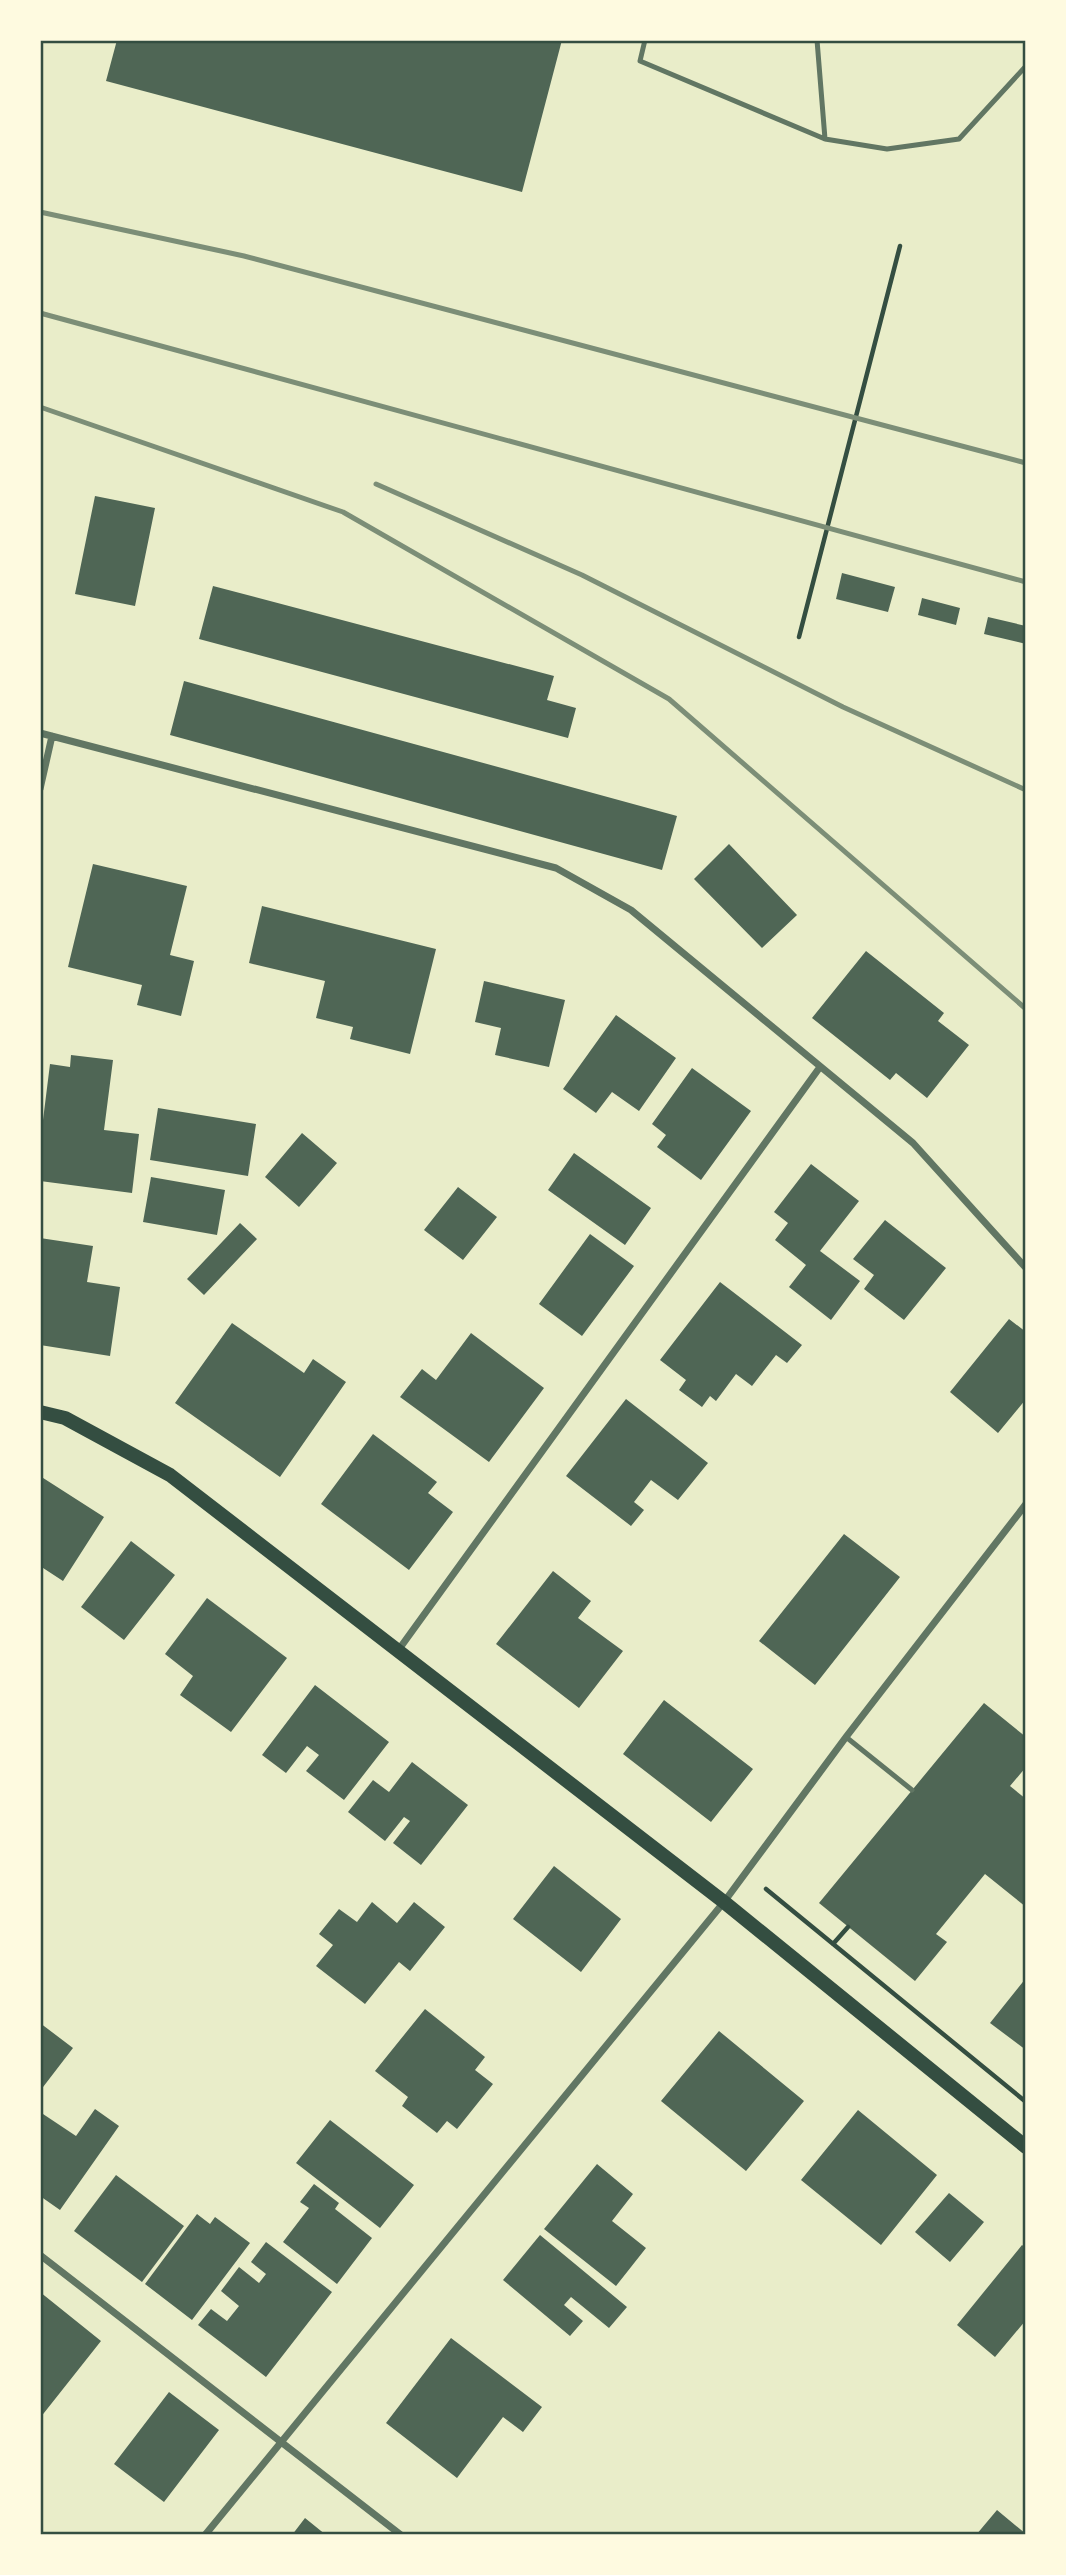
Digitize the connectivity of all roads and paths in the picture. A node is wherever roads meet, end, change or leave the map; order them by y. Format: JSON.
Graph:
{"nodes":[{"id":1,"x":645,"y":40,"type":"edge"},
{"id":2,"x":817,"y":40,"type":"edge"},
{"id":3,"x":1026,"y":66,"type":"edge"},
{"id":4,"x":825,"y":139,"type":"junction"},
{"id":5,"x":900,"y":246,"type":"dead end"},
{"id":6,"x":799,"y":637,"type":"dead end"},
{"id":7,"x":40,"y":733,"type":"edge"},
{"id":8,"x":52,"y":736,"type":"junction"},
{"id":9,"x":40,"y":789,"type":"edge"},
{"id":10,"x":820,"y":1067,"type":"junction"},
{"id":11,"x":1026,"y":1268,"type":"edge"},
{"id":12,"x":40,"y":1412,"type":"edge"},
{"id":13,"x":1026,"y":1504,"type":"edge"},
{"id":14,"x":397,"y":1653,"type":"junction"},
{"id":15,"x":846,"y":1737,"type":"junction"},
{"id":16,"x":912,"y":1790,"type":"dead end"},
{"id":17,"x":745,"y":1872,"type":"junction"},
{"id":18,"x":724,"y":1902,"type":"junction"},
{"id":19,"x":848,"y":1927,"type":"dead end"},
{"id":20,"x":833,"y":1944,"type":"junction"},
{"id":21,"x":1026,"y":2102,"type":"edge"},
{"id":22,"x":1026,"y":2147,"type":"edge"},
{"id":23,"x":40,"y":2255,"type":"edge"},
{"id":24,"x":283,"y":2441,"type":"junction"},
{"id":25,"x":205,"y":2535,"type":"edge"},
{"id":26,"x":401,"y":2535,"type":"edge"}],
"edges":[{"from":1,"to":4,"type":"lane"},
{"from":2,"to":4,"type":"lane"},
{"from":3,"to":4,"type":"lane"},
{"from":5,"to":6,"type":"path"},
{"from":7,"to":8,"type":"street"},
{"from":8,"to":9,"type":"street"},
{"from":8,"to":10,"type":"street"},
{"from":10,"to":11,"type":"street"},
{"from":10,"to":14,"type":"street"},
{"from":12,"to":14,"type":"main road"},
{"from":13,"to":15,"type":"street"},
{"from":14,"to":18,"type":"main road"},
{"from":15,"to":16,"type":"lane"},
{"from":15,"to":17,"type":"street"},
{"from":17,"to":18,"type":"street"},
{"from":17,"to":20,"type":"path"},
{"from":18,"to":22,"type":"main road"},
{"from":18,"to":24,"type":"street"},
{"from":19,"to":20,"type":"path"},
{"from":20,"to":21,"type":"path"},
{"from":23,"to":24,"type":"street"},
{"from":24,"to":25,"type":"street"},
{"from":24,"to":26,"type":"street"}]}
